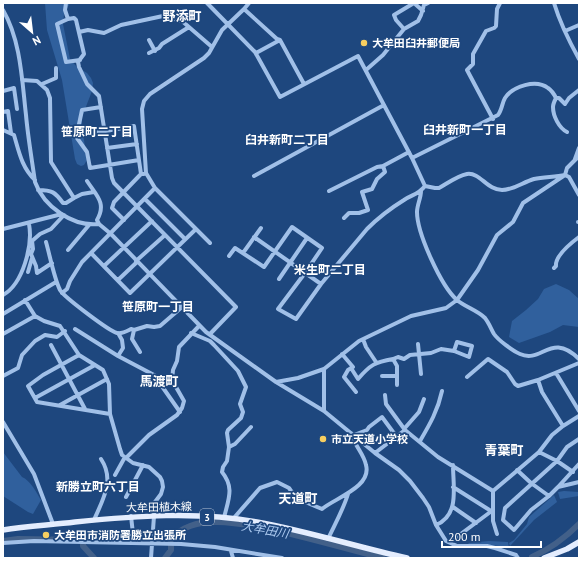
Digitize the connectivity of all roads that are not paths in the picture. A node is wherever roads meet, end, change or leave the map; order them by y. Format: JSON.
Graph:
{"nodes":[{"id":1,"x":66,"y":3,"type":"edge"},
{"id":2,"x":207,"y":3,"type":"edge"},
{"id":3,"x":249,"y":3,"type":"edge"},
{"id":4,"x":428,"y":3,"type":"edge"},
{"id":5,"x":500,"y":3,"type":"edge"},
{"id":6,"x":554,"y":3,"type":"edge"},
{"id":7,"x":244,"y":9,"type":"junction"},
{"id":8,"x":3,"y":10,"type":"edge"},
{"id":9,"x":423,"y":10,"type":"junction"},
{"id":10,"x":68,"y":19,"type":"junction"},
{"id":11,"x":228,"y":23,"type":"junction"},
{"id":12,"x":579,"y":25,"type":"edge"},
{"id":13,"x":189,"y":27,"type":"junction"},
{"id":14,"x":404,"y":29,"type":"junction"},
{"id":15,"x":564,"y":31,"type":"junction"},
{"id":16,"x":79,"y":32,"type":"junction"},
{"id":17,"x":149,"y":40,"type":"dead end"},
{"id":18,"x":280,"y":40,"type":"junction"},
{"id":19,"x":212,"y":47,"type":"junction"},
{"id":20,"x":155,"y":51,"type":"junction"},
{"id":21,"x":149,"y":53,"type":"dead end"},
{"id":22,"x":256,"y":53,"type":"junction"},
{"id":23,"x":579,"y":59,"type":"edge"},
{"id":24,"x":80,"y":60,"type":"junction"},
{"id":25,"x":56,"y":68,"type":"dead end"},
{"id":26,"x":366,"y":70,"type":"junction"},
{"id":27,"x":22,"y":80,"type":"junction"},
{"id":28,"x":42,"y":84,"type":"junction"},
{"id":29,"x":304,"y":84,"type":"junction"},
{"id":30,"x":3,"y":90,"type":"edge"},
{"id":31,"x":579,"y":90,"type":"edge"},
{"id":32,"x":556,"y":98,"type":"junction"},
{"id":33,"x":384,"y":105,"type":"junction"},
{"id":34,"x":101,"y":107,"type":"junction"},
{"id":35,"x":17,"y":109,"type":"dead end"},
{"id":36,"x":3,"y":112,"type":"edge"},
{"id":37,"x":493,"y":119,"type":"junction"},
{"id":38,"x":3,"y":130,"type":"edge"},
{"id":39,"x":105,"y":131,"type":"junction"},
{"id":40,"x":567,"y":132,"type":"dead end"},
{"id":41,"x":11,"y":133,"type":"junction"},
{"id":42,"x":77,"y":136,"type":"junction"},
{"id":43,"x":137,"y":144,"type":"junction"},
{"id":44,"x":107,"y":148,"type":"junction"},
{"id":45,"x":579,"y":148,"type":"edge"},
{"id":46,"x":409,"y":152,"type":"junction"},
{"id":47,"x":412,"y":158,"type":"junction"},
{"id":48,"x":577,"y":158,"type":"edge"},
{"id":49,"x":139,"y":160,"type":"junction"},
{"id":50,"x":110,"y":165,"type":"junction"},
{"id":51,"x":383,"y":166,"type":"junction"},
{"id":52,"x":144,"y":174,"type":"junction"},
{"id":53,"x":565,"y":175,"type":"junction"},
{"id":54,"x":254,"y":176,"type":"dead end"},
{"id":55,"x":35,"y":180,"type":"junction"},
{"id":56,"x":87,"y":181,"type":"dead end"},
{"id":57,"x":425,"y":186,"type":"junction"},
{"id":58,"x":155,"y":188,"type":"junction"},
{"id":59,"x":38,"y":190,"type":"junction"},
{"id":60,"x":329,"y":191,"type":"dead end"},
{"id":61,"x":421,"y":191,"type":"junction"},
{"id":62,"x":94,"y":192,"type":"junction"},
{"id":63,"x":123,"y":193,"type":"junction"},
{"id":64,"x":579,"y":195,"type":"edge"},
{"id":65,"x":74,"y":198,"type":"junction"},
{"id":66,"x":145,"y":198,"type":"junction"},
{"id":67,"x":138,"y":206,"type":"junction"},
{"id":68,"x":63,"y":215,"type":"junction"},
{"id":69,"x":344,"y":218,"type":"dead end"},
{"id":70,"x":124,"y":220,"type":"junction"},
{"id":71,"x":152,"y":221,"type":"junction"},
{"id":72,"x":29,"y":224,"type":"junction"},
{"id":73,"x":99,"y":224,"type":"junction"},
{"id":74,"x":89,"y":225,"type":"junction"},
{"id":75,"x":261,"y":228,"type":"dead end"},
{"id":76,"x":3,"y":229,"type":"edge"},
{"id":77,"x":196,"y":229,"type":"junction"},
{"id":78,"x":111,"y":234,"type":"junction"},
{"id":79,"x":165,"y":235,"type":"junction"},
{"id":80,"x":254,"y":237,"type":"junction"},
{"id":81,"x":307,"y":238,"type":"junction"},
{"id":82,"x":579,"y":238,"type":"edge"},
{"id":83,"x":185,"y":239,"type":"junction"},
{"id":84,"x":46,"y":242,"type":"dead end"},
{"id":85,"x":210,"y":243,"type":"dead end"},
{"id":86,"x":124,"y":248,"type":"junction"},
{"id":87,"x":177,"y":248,"type":"junction"},
{"id":88,"x":68,"y":250,"type":"dead end"},
{"id":89,"x":275,"y":252,"type":"junction"},
{"id":90,"x":91,"y":253,"type":"junction"},
{"id":91,"x":243,"y":253,"type":"junction"},
{"id":92,"x":229,"y":256,"type":"dead end"},
{"id":93,"x":32,"y":258,"type":"junction"},
{"id":94,"x":137,"y":261,"type":"junction"},
{"id":95,"x":290,"y":262,"type":"junction"},
{"id":96,"x":52,"y":263,"type":"junction"},
{"id":97,"x":104,"y":266,"type":"junction"},
{"id":98,"x":554,"y":268,"type":"dead end"},
{"id":99,"x":28,"y":272,"type":"dead end"},
{"id":100,"x":305,"y":273,"type":"junction"},
{"id":101,"x":149,"y":274,"type":"junction"},
{"id":102,"x":279,"y":279,"type":"dead end"},
{"id":103,"x":118,"y":280,"type":"junction"},
{"id":104,"x":56,"y":282,"type":"junction"},
{"id":105,"x":321,"y":284,"type":"junction"},
{"id":106,"x":62,"y":293,"type":"junction"},
{"id":107,"x":3,"y":295,"type":"edge"},
{"id":108,"x":25,"y":300,"type":"junction"},
{"id":109,"x":457,"y":300,"type":"junction"},
{"id":110,"x":182,"y":307,"type":"junction"},
{"id":111,"x":3,"y":314,"type":"edge"},
{"id":112,"x":35,"y":316,"type":"junction"},
{"id":113,"x":200,"y":326,"type":"junction"},
{"id":114,"x":75,"y":329,"type":"dead end"},
{"id":115,"x":134,"y":330,"type":"junction"},
{"id":116,"x":65,"y":331,"type":"junction"},
{"id":117,"x":118,"y":333,"type":"junction"},
{"id":118,"x":191,"y":333,"type":"junction"},
{"id":119,"x":3,"y":334,"type":"edge"},
{"id":120,"x":210,"y":334,"type":"junction"},
{"id":121,"x":363,"y":339,"type":"junction"},
{"id":122,"x":418,"y":344,"type":"dead end"},
{"id":123,"x":51,"y":346,"type":"dead end"},
{"id":124,"x":454,"y":351,"type":"junction"},
{"id":125,"x":140,"y":352,"type":"dead end"},
{"id":126,"x":342,"y":354,"type":"junction"},
{"id":127,"x":418,"y":354,"type":"junction"},
{"id":128,"x":80,"y":355,"type":"junction"},
{"id":129,"x":118,"y":356,"type":"junction"},
{"id":130,"x":393,"y":358,"type":"junction"},
{"id":131,"x":579,"y":359,"type":"edge"},
{"id":132,"x":376,"y":362,"type":"junction"},
{"id":133,"x":579,"y":363,"type":"edge"},
{"id":134,"x":62,"y":365,"type":"junction"},
{"id":135,"x":95,"y":365,"type":"junction"},
{"id":136,"x":351,"y":368,"type":"junction"},
{"id":137,"x":324,"y":370,"type":"junction"},
{"id":138,"x":556,"y":373,"type":"junction"},
{"id":139,"x":421,"y":374,"type":"dead end"},
{"id":140,"x":3,"y":376,"type":"edge"},
{"id":141,"x":382,"y":376,"type":"dead end"},
{"id":142,"x":397,"y":376,"type":"junction"},
{"id":143,"x":467,"y":377,"type":"dead end"},
{"id":144,"x":69,"y":379,"type":"junction"},
{"id":145,"x":107,"y":379,"type":"junction"},
{"id":146,"x":538,"y":380,"type":"junction"},
{"id":147,"x":276,"y":382,"type":"junction"},
{"id":148,"x":397,"y":385,"type":"dead end"},
{"id":149,"x":442,"y":391,"type":"dead end"},
{"id":150,"x":356,"y":392,"type":"dead end"},
{"id":151,"x":78,"y":395,"type":"junction"},
{"id":152,"x":385,"y":396,"type":"dead end"},
{"id":153,"x":35,"y":398,"type":"junction"},
{"id":154,"x":424,"y":399,"type":"dead end"},
{"id":155,"x":59,"y":405,"type":"junction"},
{"id":156,"x":85,"y":409,"type":"junction"},
{"id":157,"x":324,"y":411,"type":"junction"},
{"id":158,"x":180,"y":412,"type":"junction"},
{"id":159,"x":579,"y":412,"type":"edge"},
{"id":160,"x":110,"y":414,"type":"junction"},
{"id":161,"x":579,"y":416,"type":"edge"},
{"id":162,"x":3,"y":422,"type":"edge"},
{"id":163,"x":563,"y":426,"type":"junction"},
{"id":164,"x":251,"y":427,"type":"dead end"},
{"id":165,"x":404,"y":429,"type":"junction"},
{"id":166,"x":352,"y":434,"type":"junction"},
{"id":167,"x":396,"y":436,"type":"junction"},
{"id":168,"x":579,"y":439,"type":"edge"},
{"id":169,"x":420,"y":441,"type":"junction"},
{"id":170,"x":229,"y":447,"type":"junction"},
{"id":171,"x":539,"y":452,"type":"junction"},
{"id":172,"x":375,"y":453,"type":"junction"},
{"id":173,"x":126,"y":458,"type":"junction"},
{"id":174,"x":101,"y":459,"type":"dead end"},
{"id":175,"x":557,"y":461,"type":"junction"},
{"id":176,"x":579,"y":464,"type":"edge"},
{"id":177,"x":143,"y":465,"type":"junction"},
{"id":178,"x":453,"y":465,"type":"junction"},
{"id":179,"x":517,"y":470,"type":"junction"},
{"id":180,"x":573,"y":472,"type":"junction"},
{"id":181,"x":115,"y":475,"type":"dead end"},
{"id":182,"x":579,"y":482,"type":"edge"},
{"id":183,"x":531,"y":483,"type":"junction"},
{"id":184,"x":454,"y":487,"type":"junction"},
{"id":185,"x":558,"y":487,"type":"junction"},
{"id":186,"x":493,"y":491,"type":"junction"},
{"id":187,"x":348,"y":494,"type":"junction"},
{"id":188,"x":549,"y":496,"type":"junction"},
{"id":189,"x":126,"y":497,"type":"dead end"},
{"id":190,"x":452,"y":507,"type":"junction"},
{"id":191,"x":492,"y":511,"type":"junction"},
{"id":192,"x":154,"y":515,"type":"junction"},
{"id":193,"x":131,"y":516,"type":"junction"},
{"id":194,"x":224,"y":518,"type":"junction"},
{"id":195,"x":233,"y":519,"type":"junction"},
{"id":196,"x":94,"y":520,"type":"junction"},
{"id":197,"x":476,"y":523,"type":"junction"},
{"id":198,"x":54,"y":524,"type":"junction"},
{"id":199,"x":436,"y":525,"type":"junction"},
{"id":200,"x":3,"y":530,"type":"edge"},
{"id":201,"x":497,"y":534,"type":"dead end"},
{"id":202,"x":328,"y":539,"type":"junction"},
{"id":203,"x":134,"y":540,"type":"junction"},
{"id":204,"x":153,"y":542,"type":"junction"},
{"id":205,"x":450,"y":542,"type":"junction"},
{"id":206,"x":579,"y":542,"type":"edge"},
{"id":207,"x":3,"y":543,"type":"edge"},
{"id":208,"x":231,"y":551,"type":"junction"},
{"id":209,"x":151,"y":558,"type":"edge"},
{"id":210,"x":233,"y":558,"type":"edge"},
{"id":211,"x":282,"y":558,"type":"edge"},
{"id":212,"x":407,"y":558,"type":"edge"},
{"id":213,"x":518,"y":558,"type":"edge"},
{"id":214,"x":544,"y":558,"type":"edge"}],
"edges":[{"from":1,"to":10,"type":"street"},
{"from":2,"to":11,"type":"street"},
{"from":3,"to":7,"type":"street"},
{"from":4,"to":9,"type":"street"},
{"from":5,"to":37,"type":"street"},
{"from":6,"to":15,"type":"street"},
{"from":7,"to":11,"type":"street"},
{"from":7,"to":18,"type":"street"},
{"from":8,"to":27,"type":"street"},
{"from":9,"to":14,"type":"street"},
{"from":9,"to":14,"type":"street"},
{"from":10,"to":16,"type":"street"},
{"from":10,"to":24,"type":"street"},
{"from":11,"to":19,"type":"street"},
{"from":11,"to":22,"type":"street"},
{"from":12,"to":15,"type":"street"},
{"from":13,"to":16,"type":"street"},
{"from":13,"to":19,"type":"street"},
{"from":13,"to":20,"type":"street"},
{"from":14,"to":26,"type":"street"},
{"from":15,"to":23,"type":"street"},
{"from":16,"to":24,"type":"street"},
{"from":17,"to":20,"type":"street"},
{"from":18,"to":22,"type":"street"},
{"from":18,"to":29,"type":"street"},
{"from":19,"to":52,"type":"street"},
{"from":20,"to":21,"type":"street"},
{"from":22,"to":29,"type":"street"},
{"from":24,"to":34,"type":"street"},
{"from":25,"to":28,"type":"street"},
{"from":26,"to":29,"type":"street"},
{"from":26,"to":33,"type":"street"},
{"from":27,"to":28,"type":"street"},
{"from":27,"to":55,"type":"street"},
{"from":28,"to":65,"type":"street"},
{"from":30,"to":35,"type":"street"},
{"from":31,"to":32,"type":"street"},
{"from":32,"to":37,"type":"street"},
{"from":32,"to":40,"type":"street"},
{"from":33,"to":46,"type":"street"},
{"from":33,"to":54,"type":"street"},
{"from":34,"to":39,"type":"street"},
{"from":34,"to":42,"type":"street"},
{"from":36,"to":41,"type":"street"},
{"from":37,"to":47,"type":"street"},
{"from":38,"to":41,"type":"street"},
{"from":39,"to":42,"type":"street"},
{"from":39,"to":43,"type":"street"},
{"from":39,"to":44,"type":"street"},
{"from":41,"to":55,"type":"street"},
{"from":42,"to":50,"type":"street"},
{"from":43,"to":44,"type":"street"},
{"from":43,"to":49,"type":"street"},
{"from":44,"to":50,"type":"street"},
{"from":45,"to":48,"type":"street"},
{"from":46,"to":47,"type":"street"},
{"from":46,"to":51,"type":"street"},
{"from":47,"to":57,"type":"street"},
{"from":48,"to":53,"type":"street"},
{"from":49,"to":50,"type":"street"},
{"from":49,"to":52,"type":"street"},
{"from":50,"to":63,"type":"street"},
{"from":51,"to":60,"type":"street"},
{"from":51,"to":69,"type":"street"},
{"from":52,"to":58,"type":"street"},
{"from":52,"to":63,"type":"street"},
{"from":53,"to":57,"type":"street"},
{"from":53,"to":64,"type":"street"},
{"from":53,"to":109,"type":"street"},
{"from":55,"to":59,"type":"street"},
{"from":56,"to":62,"type":"street"},
{"from":57,"to":61,"type":"street"},
{"from":58,"to":66,"type":"street"},
{"from":58,"to":77,"type":"street"},
{"from":59,"to":65,"type":"street"},
{"from":59,"to":68,"type":"street"},
{"from":61,"to":105,"type":"street"},
{"from":61,"to":109,"type":"street"},
{"from":62,"to":65,"type":"street"},
{"from":62,"to":73,"type":"street"},
{"from":63,"to":67,"type":"street"},
{"from":63,"to":70,"type":"street"},
{"from":66,"to":67,"type":"street"},
{"from":66,"to":83,"type":"street"},
{"from":67,"to":70,"type":"street"},
{"from":67,"to":71,"type":"street"},
{"from":68,"to":72,"type":"street"},
{"from":68,"to":74,"type":"street"},
{"from":68,"to":93,"type":"street"},
{"from":70,"to":78,"type":"street"},
{"from":71,"to":79,"type":"street"},
{"from":71,"to":86,"type":"street"},
{"from":72,"to":76,"type":"street"},
{"from":72,"to":107,"type":"street"},
{"from":73,"to":74,"type":"street"},
{"from":73,"to":78,"type":"street"},
{"from":74,"to":88,"type":"street"},
{"from":75,"to":80,"type":"street"},
{"from":77,"to":83,"type":"street"},
{"from":77,"to":85,"type":"street"},
{"from":78,"to":86,"type":"street"},
{"from":78,"to":90,"type":"street"},
{"from":79,"to":87,"type":"street"},
{"from":79,"to":94,"type":"street"},
{"from":80,"to":89,"type":"street"},
{"from":80,"to":91,"type":"street"},
{"from":81,"to":89,"type":"street"},
{"from":81,"to":95,"type":"street"},
{"from":81,"to":100,"type":"street"},
{"from":82,"to":98,"type":"street"},
{"from":83,"to":87,"type":"street"},
{"from":84,"to":96,"type":"street"},
{"from":86,"to":94,"type":"street"},
{"from":86,"to":97,"type":"street"},
{"from":87,"to":101,"type":"street"},
{"from":87,"to":120,"type":"street"},
{"from":89,"to":91,"type":"street"},
{"from":89,"to":95,"type":"street"},
{"from":90,"to":97,"type":"street"},
{"from":90,"to":106,"type":"street"},
{"from":91,"to":92,"type":"street"},
{"from":93,"to":96,"type":"street"},
{"from":93,"to":99,"type":"street"},
{"from":94,"to":101,"type":"street"},
{"from":94,"to":103,"type":"street"},
{"from":95,"to":100,"type":"street"},
{"from":95,"to":102,"type":"street"},
{"from":96,"to":104,"type":"street"},
{"from":97,"to":103,"type":"street"},
{"from":100,"to":105,"type":"street"},
{"from":100,"to":105,"type":"street"},
{"from":101,"to":103,"type":"street"},
{"from":101,"to":110,"type":"street"},
{"from":104,"to":106,"type":"street"},
{"from":104,"to":108,"type":"street"},
{"from":106,"to":117,"type":"street"},
{"from":108,"to":111,"type":"street"},
{"from":108,"to":112,"type":"street"},
{"from":109,"to":121,"type":"street"},
{"from":109,"to":131,"type":"street"},
{"from":110,"to":113,"type":"street"},
{"from":110,"to":115,"type":"street"},
{"from":112,"to":116,"type":"street"},
{"from":112,"to":119,"type":"street"},
{"from":113,"to":118,"type":"street"},
{"from":113,"to":120,"type":"street"},
{"from":114,"to":129,"type":"street"},
{"from":115,"to":117,"type":"street"},
{"from":115,"to":125,"type":"street"},
{"from":116,"to":128,"type":"street"},
{"from":116,"to":140,"type":"street"},
{"from":117,"to":129,"type":"street"},
{"from":118,"to":158,"type":"street"},
{"from":118,"to":170,"type":"street"},
{"from":120,"to":147,"type":"street"},
{"from":121,"to":126,"type":"street"},
{"from":121,"to":132,"type":"street"},
{"from":122,"to":127,"type":"street"},
{"from":123,"to":134,"type":"street"},
{"from":124,"to":124,"type":"street"},
{"from":124,"to":127,"type":"street"},
{"from":126,"to":136,"type":"street"},
{"from":126,"to":137,"type":"street"},
{"from":127,"to":130,"type":"street"},
{"from":127,"to":139,"type":"street"},
{"from":128,"to":134,"type":"street"},
{"from":128,"to":135,"type":"street"},
{"from":129,"to":158,"type":"street"},
{"from":130,"to":132,"type":"street"},
{"from":130,"to":142,"type":"street"},
{"from":132,"to":136,"type":"street"},
{"from":133,"to":138,"type":"street"},
{"from":134,"to":144,"type":"street"},
{"from":134,"to":153,"type":"street"},
{"from":135,"to":144,"type":"street"},
{"from":135,"to":145,"type":"street"},
{"from":136,"to":150,"type":"street"},
{"from":137,"to":147,"type":"street"},
{"from":137,"to":157,"type":"street"},
{"from":138,"to":146,"type":"street"},
{"from":138,"to":159,"type":"street"},
{"from":141,"to":142,"type":"street"},
{"from":142,"to":148,"type":"street"},
{"from":143,"to":146,"type":"street"},
{"from":144,"to":151,"type":"street"},
{"from":144,"to":153,"type":"street"},
{"from":145,"to":151,"type":"street"},
{"from":145,"to":160,"type":"street"},
{"from":146,"to":163,"type":"street"},
{"from":147,"to":157,"type":"street"},
{"from":149,"to":169,"type":"street"},
{"from":151,"to":155,"type":"street"},
{"from":151,"to":156,"type":"street"},
{"from":152,"to":165,"type":"street"},
{"from":153,"to":155,"type":"street"},
{"from":154,"to":165,"type":"street"},
{"from":155,"to":156,"type":"street"},
{"from":156,"to":160,"type":"street"},
{"from":157,"to":166,"type":"street"},
{"from":158,"to":173,"type":"street"},
{"from":160,"to":173,"type":"street"},
{"from":161,"to":163,"type":"street"},
{"from":162,"to":198,"type":"street"},
{"from":163,"to":171,"type":"street"},
{"from":164,"to":170,"type":"street"},
{"from":165,"to":167,"type":"street"},
{"from":165,"to":169,"type":"street"},
{"from":166,"to":167,"type":"street"},
{"from":166,"to":172,"type":"street"},
{"from":166,"to":187,"type":"street"},
{"from":167,"to":172,"type":"street"},
{"from":168,"to":175,"type":"street"},
{"from":169,"to":178,"type":"street"},
{"from":170,"to":194,"type":"street"},
{"from":171,"to":175,"type":"street"},
{"from":171,"to":179,"type":"street"},
{"from":172,"to":199,"type":"street"},
{"from":173,"to":177,"type":"street"},
{"from":173,"to":181,"type":"street"},
{"from":174,"to":196,"type":"street"},
{"from":175,"to":180,"type":"street"},
{"from":175,"to":183,"type":"street"},
{"from":176,"to":180,"type":"street"},
{"from":177,"to":189,"type":"street"},
{"from":177,"to":192,"type":"street"},
{"from":178,"to":184,"type":"street"},
{"from":178,"to":186,"type":"street"},
{"from":179,"to":183,"type":"street"},
{"from":179,"to":186,"type":"street"},
{"from":180,"to":185,"type":"street"},
{"from":182,"to":185,"type":"street"},
{"from":183,"to":188,"type":"street"},
{"from":183,"to":188,"type":"street"},
{"from":184,"to":190,"type":"street"},
{"from":184,"to":191,"type":"street"},
{"from":185,"to":188,"type":"street"},
{"from":186,"to":191,"type":"street"},
{"from":187,"to":195,"type":"street"},
{"from":187,"to":202,"type":"street"},
{"from":190,"to":197,"type":"street"},
{"from":190,"to":199,"type":"street"},
{"from":191,"to":197,"type":"street"},
{"from":191,"to":201,"type":"street"},
{"from":192,"to":193,"type":"main road","name":"大牟田植木線","number":"3"},
{"from":192,"to":194,"type":"main road","name":"大牟田植木線","number":"3"},
{"from":192,"to":204,"type":"street"},
{"from":193,"to":196,"type":"main road","name":"大牟田植木線","number":"3"},
{"from":193,"to":203,"type":"street"},
{"from":194,"to":195,"type":"main road","name":"大牟田植木線","number":"3"},
{"from":195,"to":202,"type":"main road","name":"大牟田植木線","number":"3"},
{"from":196,"to":198,"type":"main road","name":"大牟田植木線","number":"3"},
{"from":197,"to":205,"type":"street"},
{"from":198,"to":200,"type":"main road","name":"大牟田植木線","number":"3"},
{"from":199,"to":205,"type":"street"},
{"from":202,"to":212,"type":"main road","name":"大牟田植木線","number":"3"},
{"from":203,"to":204,"type":"street"},
{"from":203,"to":207,"type":"street"},
{"from":204,"to":208,"type":"street"},
{"from":204,"to":209,"type":"street"},
{"from":205,"to":213,"type":"street"},
{"from":206,"to":214,"type":"main road"},
{"from":208,"to":210,"type":"street"},
{"from":208,"to":211,"type":"street"}]}
